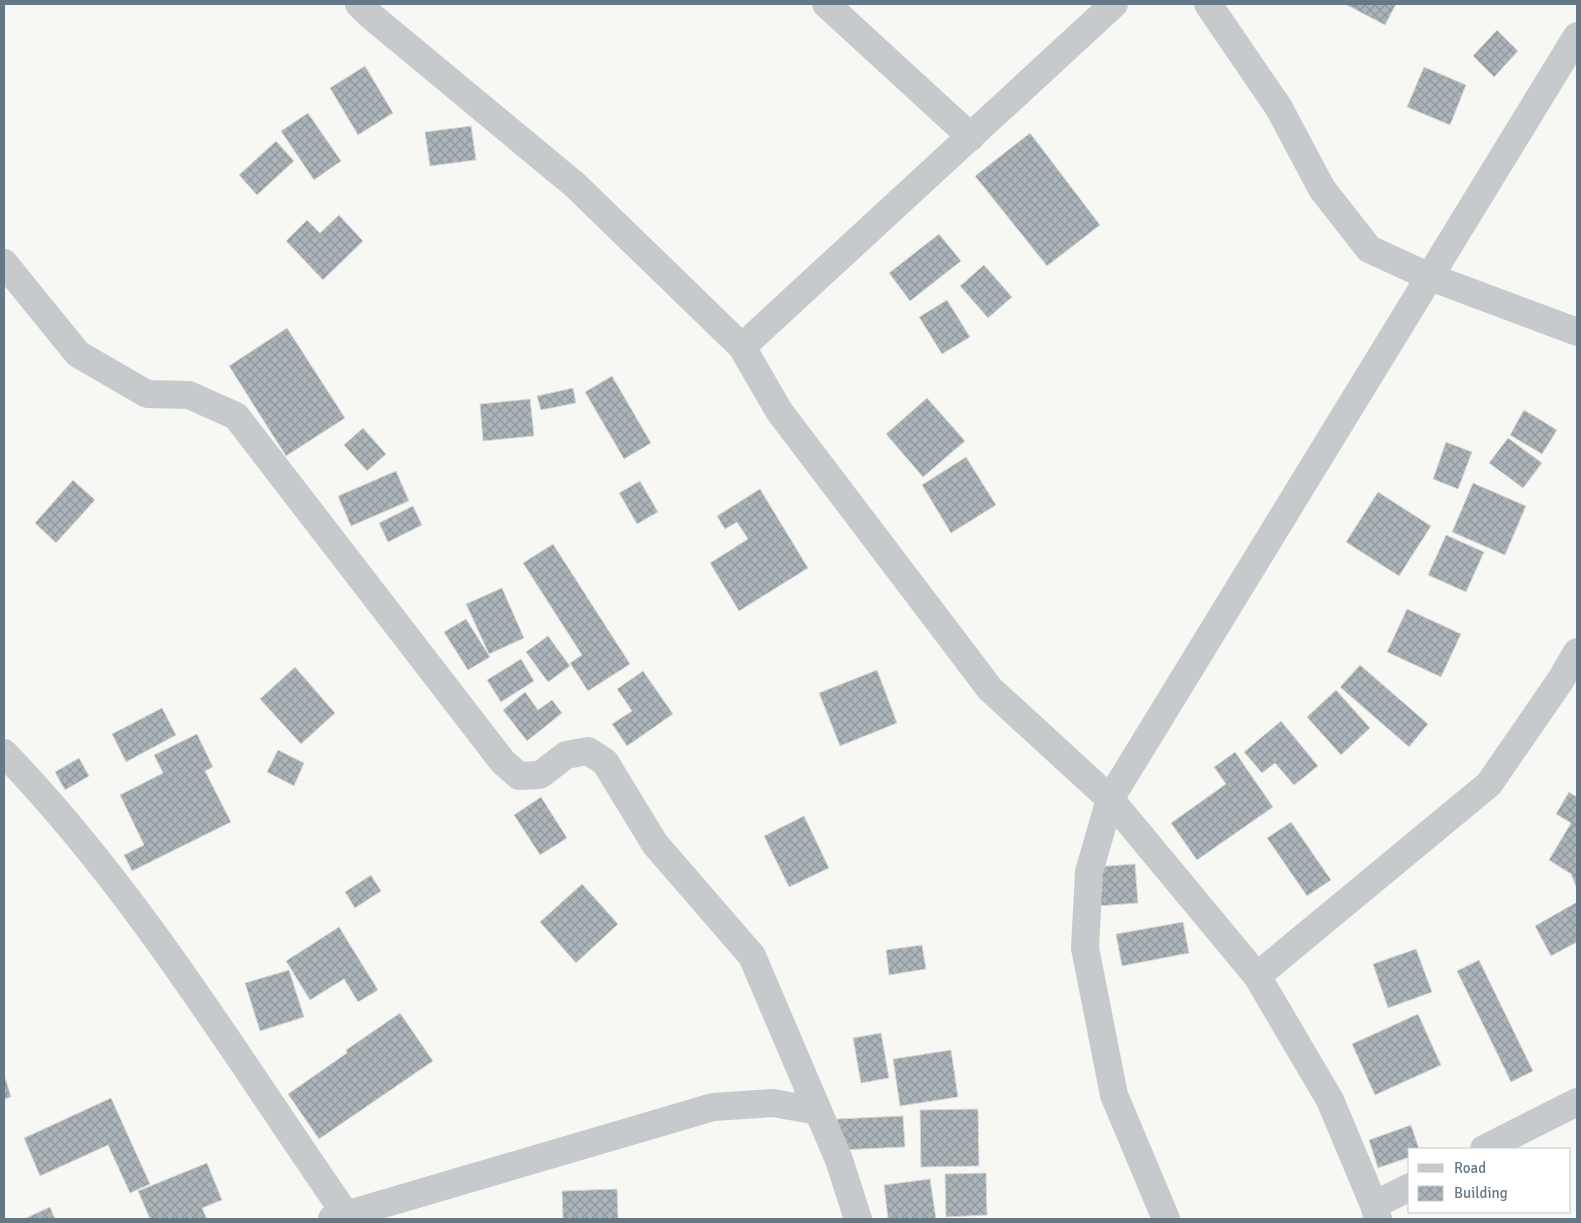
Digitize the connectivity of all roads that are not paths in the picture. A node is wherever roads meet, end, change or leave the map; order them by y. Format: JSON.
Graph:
{"nodes":[{"id":1,"x":826,"y":4,"type":"edge"},
{"id":2,"x":1114,"y":4,"type":"edge"},
{"id":3,"x":1208,"y":4,"type":"edge"},
{"id":4,"x":369,"y":8,"type":"edge"},
{"id":5,"x":1577,"y":36,"type":"edge"},
{"id":6,"x":971,"y":137,"type":"junction"},
{"id":7,"x":4,"y":263,"type":"edge"},
{"id":8,"x":1430,"y":277,"type":"junction"},
{"id":9,"x":1577,"y":332,"type":"edge"},
{"id":10,"x":742,"y":347,"type":"junction"},
{"id":11,"x":1577,"y":652,"type":"edge"},
{"id":12,"x":1569,"y":684,"type":"edge"},
{"id":13,"x":4,"y":754,"type":"edge"},
{"id":14,"x":1110,"y":799,"type":"junction"},
{"id":15,"x":1257,"y":976,"type":"junction"},
{"id":16,"x":1577,"y":1102,"type":"edge"},
{"id":17,"x":818,"y":1111,"type":"junction"},
{"id":18,"x":1486,"y":1148,"type":"edge"},
{"id":19,"x":1408,"y":1188,"type":"edge"},
{"id":20,"x":1376,"y":1212,"type":"edge"},
{"id":21,"x":343,"y":1218,"type":"edge"},
{"id":22,"x":858,"y":1219,"type":"edge"},
{"id":23,"x":1166,"y":1219,"type":"edge"}],
"edges":[{"from":1,"to":6,"type":"street"},
{"from":2,"to":6,"type":"street"},
{"from":3,"to":8,"type":"street"},
{"from":4,"to":10,"type":"street"},
{"from":5,"to":8,"type":"street"},
{"from":6,"to":10,"type":"street"},
{"from":7,"to":17,"type":"street"},
{"from":8,"to":9,"type":"street"},
{"from":8,"to":14,"type":"street"},
{"from":10,"to":14,"type":"street"},
{"from":11,"to":12,"type":"street"},
{"from":12,"to":15,"type":"street"},
{"from":13,"to":21,"type":"street"},
{"from":14,"to":15,"type":"street"},
{"from":14,"to":23,"type":"street"},
{"from":15,"to":20,"type":"street"},
{"from":16,"to":18,"type":"street"},
{"from":17,"to":21,"type":"street"},
{"from":17,"to":22,"type":"street"},
{"from":19,"to":20,"type":"street"}]}
